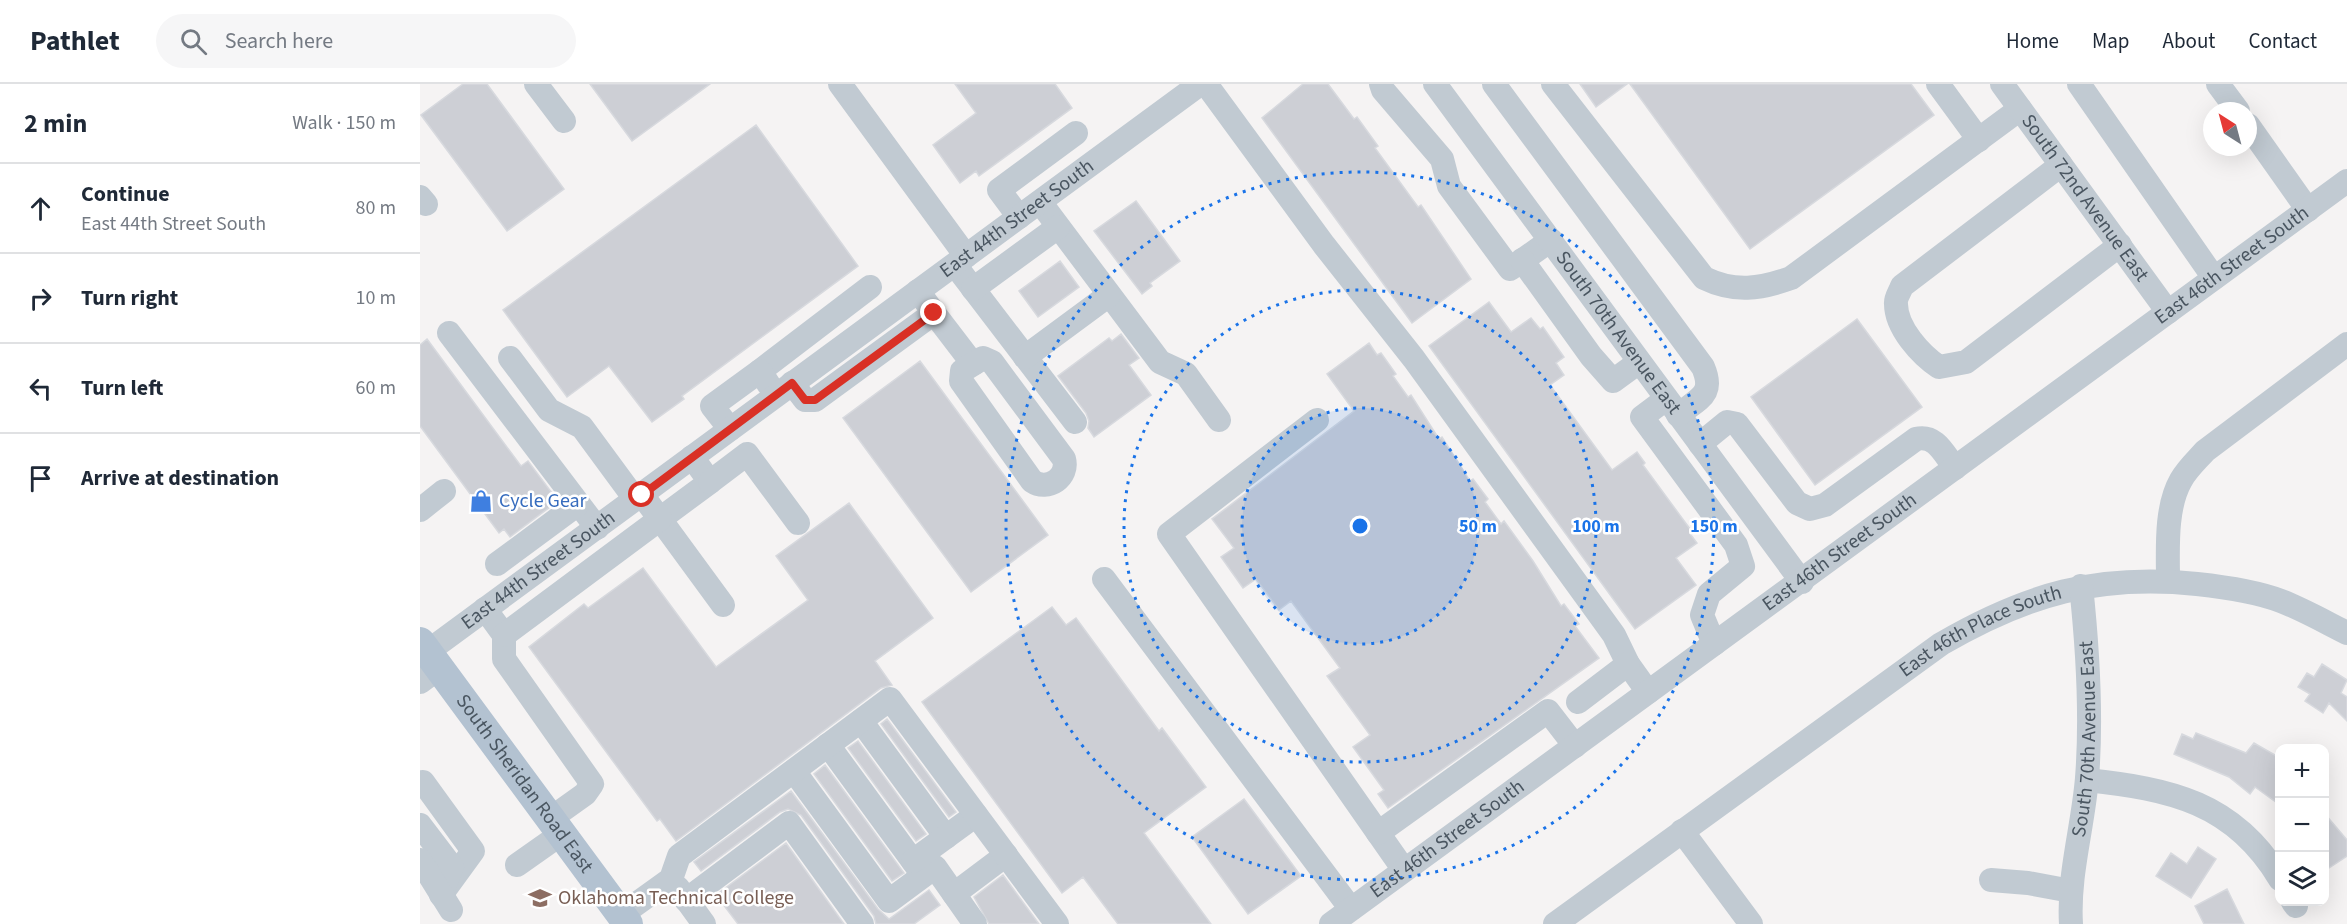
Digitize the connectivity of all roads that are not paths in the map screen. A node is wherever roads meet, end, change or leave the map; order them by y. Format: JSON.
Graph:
{"nodes":[{"id":1,"x":536,"y":84,"type":"edge"},
{"id":2,"x":840,"y":84,"type":"edge"},
{"id":3,"x":1200,"y":84,"type":"edge"},
{"id":4,"x":1206,"y":84,"type":"edge"},
{"id":5,"x":1381,"y":84,"type":"edge"},
{"id":6,"x":1435,"y":84,"type":"edge"},
{"id":7,"x":1494,"y":84,"type":"edge"},
{"id":8,"x":1553,"y":84,"type":"edge"},
{"id":9,"x":1938,"y":84,"type":"edge"},
{"id":10,"x":2002,"y":84,"type":"edge"},
{"id":11,"x":2079,"y":84,"type":"edge"},
{"id":12,"x":2218,"y":84,"type":"edge"},
{"id":13,"x":2231,"y":102,"type":"edge"},
{"id":14,"x":2020,"y":109,"type":"junction"},
{"id":15,"x":564,"y":121,"type":"dead end"},
{"id":16,"x":1076,"y":133,"type":"dead end"},
{"id":17,"x":1474,"y":135,"type":"junction"},
{"id":18,"x":2257,"y":138,"type":"edge"},
{"id":19,"x":1979,"y":140,"type":"junction"},
{"id":20,"x":1442,"y":159,"type":"junction"},
{"id":21,"x":2061,"y":165,"type":"junction"},
{"id":22,"x":2347,"y":181,"type":"edge"},
{"id":23,"x":1040,"y":202,"type":"junction"},
{"id":24,"x":2308,"y":210,"type":"junction"},
{"id":25,"x":1018,"y":218,"type":"junction"},
{"id":26,"x":1058,"y":227,"type":"junction"},
{"id":27,"x":1551,"y":240,"type":"junction"},
{"id":28,"x":2120,"y":245,"type":"junction"},
{"id":29,"x":1522,"y":260,"type":"junction"},
{"id":30,"x":961,"y":261,"type":"junction"},
{"id":31,"x":2214,"y":278,"type":"junction"},
{"id":32,"x":870,"y":287,"type":"dead end"},
{"id":33,"x":973,"y":289,"type":"junction"},
{"id":34,"x":918,"y":291,"type":"junction"},
{"id":35,"x":1109,"y":295,"type":"junction"},
{"id":36,"x":2168,"y":312,"type":"junction"},
{"id":37,"x":934,"y":313,"type":"junction"},
{"id":38,"x":449,"y":333,"type":"dead end"},
{"id":39,"x":2347,"y":344,"type":"edge"},
{"id":40,"x":1024,"y":357,"type":"junction"},
{"id":41,"x":510,"y":358,"type":"dead end"},
{"id":42,"x":1639,"y":362,"type":"junction"},
{"id":43,"x":973,"y":364,"type":"junction"},
{"id":44,"x":760,"y":371,"type":"junction"},
{"id":45,"x":784,"y":389,"type":"junction"},
{"id":46,"x":1672,"y":407,"type":"junction"},
{"id":47,"x":1219,"y":420,"type":"dead end"},
{"id":48,"x":1317,"y":420,"type":"dead end"},
{"id":49,"x":1075,"y":422,"type":"dead end"},
{"id":50,"x":730,"y":429,"type":"junction"},
{"id":51,"x":1700,"y":444,"type":"junction"},
{"id":52,"x":692,"y":457,"type":"junction"},
{"id":53,"x":1955,"y":468,"type":"junction"},
{"id":54,"x":710,"y":482,"type":"junction"},
{"id":55,"x":444,"y":492,"type":"dead end"},
{"id":56,"x":639,"y":497,"type":"junction"},
{"id":57,"x":578,"y":504,"type":"junction"},
{"id":58,"x":420,"y":510,"type":"edge"},
{"id":59,"x":660,"y":519,"type":"junction"},
{"id":60,"x":798,"y":523,"type":"dead end"},
{"id":61,"x":597,"y":528,"type":"junction"},
{"id":62,"x":498,"y":564,"type":"dead end"},
{"id":63,"x":1104,"y":579,"type":"dead end"},
{"id":64,"x":2168,"y":581,"type":"junction"},
{"id":65,"x":1802,"y":582,"type":"junction"},
{"id":66,"x":2081,"y":586,"type":"junction"},
{"id":67,"x":723,"y":605,"type":"dead end"},
{"id":68,"x":485,"y":609,"type":"junction"},
{"id":69,"x":2347,"y":633,"type":"edge"},
{"id":70,"x":504,"y":635,"type":"junction"},
{"id":71,"x":1714,"y":644,"type":"junction"},
{"id":72,"x":426,"y":661,"type":"edge"},
{"id":73,"x":1628,"y":664,"type":"junction"},
{"id":74,"x":1648,"y":692,"type":"junction"},
{"id":75,"x":1578,"y":702,"type":"dead end"},
{"id":76,"x":861,"y":721,"type":"junction"},
{"id":77,"x":828,"y":746,"type":"junction"},
{"id":78,"x":1575,"y":746,"type":"junction"},
{"id":79,"x":794,"y":771,"type":"junction"},
{"id":80,"x":2087,"y":780,"type":"junction"},
{"id":81,"x":422,"y":792,"type":"edge"},
{"id":82,"x":976,"y":815,"type":"junction"},
{"id":83,"x":420,"y":825,"type":"edge"},
{"id":84,"x":556,"y":826,"type":"junction"},
{"id":85,"x":1683,"y":831,"type":"junction"},
{"id":86,"x":1378,"y":833,"type":"junction"},
{"id":87,"x":946,"y":837,"type":"junction"},
{"id":88,"x":1006,"y":855,"type":"junction"},
{"id":89,"x":420,"y":860,"type":"edge"},
{"id":90,"x":517,"y":865,"type":"dead end"},
{"id":91,"x":918,"y":868,"type":"junction"},
{"id":92,"x":1404,"y":870,"type":"junction"},
{"id":93,"x":2275,"y":872,"type":"edge"},
{"id":94,"x":671,"y":879,"type":"junction"},
{"id":95,"x":1991,"y":880,"type":"dead end"},
{"id":96,"x":420,"y":882,"type":"edge"},
{"id":97,"x":2071,"y":891,"type":"junction"},
{"id":98,"x":954,"y":894,"type":"junction"},
{"id":99,"x":437,"y":899,"type":"edge"},
{"id":100,"x":686,"y":900,"type":"junction"},
{"id":101,"x":1351,"y":909,"type":"junction"},
{"id":102,"x":625,"y":920,"type":"edge"},
{"id":103,"x":704,"y":924,"type":"edge"},
{"id":104,"x":862,"y":924,"type":"edge"},
{"id":105,"x":975,"y":924,"type":"edge"},
{"id":106,"x":1057,"y":924,"type":"edge"},
{"id":107,"x":1331,"y":924,"type":"edge"},
{"id":108,"x":1555,"y":924,"type":"edge"},
{"id":109,"x":1751,"y":924,"type":"edge"},
{"id":110,"x":2071,"y":924,"type":"edge"}],
"edges":[{"from":1,"to":15,"type":"street"},
{"from":2,"to":30,"type":"street"},
{"from":3,"to":23,"type":"street","name":"East 44th Street South"},
{"from":4,"to":73,"type":"street"},
{"from":5,"to":20,"type":"street"},
{"from":6,"to":17,"type":"street","name":"South 70th Avenue East"},
{"from":7,"to":46,"type":"street"},
{"from":8,"to":19,"type":"street"},
{"from":9,"to":19,"type":"street"},
{"from":10,"to":14,"type":"street","name":"South 72nd Avenue East"},
{"from":11,"to":31,"type":"street"},
{"from":12,"to":13,"type":"street"},
{"from":14,"to":19,"type":"street"},
{"from":14,"to":21,"type":"street","name":"South 72nd Avenue East"},
{"from":16,"to":25,"type":"street"},
{"from":17,"to":20,"type":"street"},
{"from":17,"to":27,"type":"street","name":"South 70th Avenue East"},
{"from":18,"to":24,"type":"street"},
{"from":20,"to":29,"type":"street"},
{"from":21,"to":28,"type":"street","name":"South 72nd Avenue East"},
{"from":21,"to":28,"type":"street"},
{"from":22,"to":24,"type":"street","name":"East 46th Street South"},
{"from":23,"to":25,"type":"street","name":"East 44th Street South"},
{"from":23,"to":26,"type":"street"},
{"from":24,"to":31,"type":"street","name":"East 46th Street South"},
{"from":25,"to":30,"type":"street","name":"East 44th Street South"},
{"from":26,"to":33,"type":"street"},
{"from":26,"to":35,"type":"street"},
{"from":27,"to":29,"type":"street"},
{"from":27,"to":42,"type":"street","name":"South 70th Avenue East"},
{"from":28,"to":36,"type":"street","name":"South 72nd Avenue East"},
{"from":29,"to":42,"type":"street"},
{"from":30,"to":33,"type":"street"},
{"from":30,"to":34,"type":"street","name":"East 44th Street South"},
{"from":31,"to":36,"type":"street","name":"East 46th Street South"},
{"from":32,"to":44,"type":"street"},
{"from":33,"to":40,"type":"street"},
{"from":34,"to":37,"type":"street"},
{"from":34,"to":45,"type":"street","name":"East 44th Street South"},
{"from":35,"to":40,"type":"street"},
{"from":35,"to":47,"type":"street"},
{"from":36,"to":53,"type":"street","name":"East 46th Street South"},
{"from":37,"to":43,"type":"street"},
{"from":37,"to":45,"type":"street"},
{"from":38,"to":57,"type":"street"},
{"from":39,"to":64,"type":"street"},
{"from":40,"to":49,"type":"street"},
{"from":41,"to":56,"type":"street"},
{"from":42,"to":46,"type":"street","name":"South 70th Avenue East"},
{"from":43,"to":43,"type":"street"},
{"from":44,"to":45,"type":"street"},
{"from":44,"to":50,"type":"street"},
{"from":45,"to":50,"type":"street","name":"East 44th Street South"},
{"from":46,"to":51,"type":"street","name":"South 70th Avenue East"},
{"from":46,"to":71,"type":"street"},
{"from":48,"to":86,"type":"street"},
{"from":50,"to":52,"type":"street","name":"East 44th Street South"},
{"from":51,"to":53,"type":"street"},
{"from":51,"to":65,"type":"street","name":"South 70th Avenue East"},
{"from":52,"to":54,"type":"street"},
{"from":52,"to":56,"type":"street","name":"East 44th Street South"},
{"from":53,"to":65,"type":"street","name":"East 46th Street South"},
{"from":54,"to":59,"type":"street"},
{"from":54,"to":60,"type":"street"},
{"from":55,"to":58,"type":"street"},
{"from":56,"to":59,"type":"street"},
{"from":56,"to":61,"type":"street","name":"East 44th Street South"},
{"from":57,"to":61,"type":"street"},
{"from":57,"to":62,"type":"street"},
{"from":59,"to":67,"type":"street"},
{"from":59,"to":70,"type":"street"},
{"from":61,"to":68,"type":"street","name":"East 44th Street South"},
{"from":63,"to":101,"type":"street"},
{"from":64,"to":66,"type":"street","name":"East 46th Place South"},
{"from":64,"to":69,"type":"street"},
{"from":65,"to":71,"type":"street","name":"East 46th Street South"},
{"from":66,"to":80,"type":"street","name":"South 70th Avenue East"},
{"from":66,"to":85,"type":"street","name":"East 46th Place South"},
{"from":68,"to":70,"type":"street"},
{"from":68,"to":72,"type":"street","name":"East 44th Street South"},
{"from":70,"to":84,"type":"street"},
{"from":71,"to":74,"type":"street","name":"East 46th Street South"},
{"from":72,"to":84,"type":"main road","name":"South Sheridan Road East"},
{"from":73,"to":74,"type":"street"},
{"from":73,"to":75,"type":"street"},
{"from":74,"to":78,"type":"street","name":"East 46th Street South"},
{"from":76,"to":77,"type":"street"},
{"from":76,"to":82,"type":"street"},
{"from":76,"to":87,"type":"street"},
{"from":77,"to":79,"type":"street"},
{"from":77,"to":91,"type":"street"},
{"from":78,"to":86,"type":"street"},
{"from":78,"to":92,"type":"street","name":"East 46th Street South"},
{"from":79,"to":91,"type":"street"},
{"from":79,"to":94,"type":"street"},
{"from":80,"to":93,"type":"street"},
{"from":80,"to":97,"type":"street","name":"South 70th Avenue East"},
{"from":81,"to":99,"type":"street"},
{"from":82,"to":87,"type":"street"},
{"from":82,"to":88,"type":"street"},
{"from":83,"to":99,"type":"street"},
{"from":84,"to":90,"type":"street"},
{"from":84,"to":102,"type":"main road","name":"South Sheridan Road East"},
{"from":85,"to":108,"type":"street","name":"East 46th Place South"},
{"from":85,"to":109,"type":"street"},
{"from":86,"to":92,"type":"street"},
{"from":87,"to":91,"type":"street"},
{"from":88,"to":98,"type":"street"},
{"from":88,"to":106,"type":"street"},
{"from":89,"to":99,"type":"street"},
{"from":91,"to":98,"type":"street"},
{"from":92,"to":101,"type":"street","name":"East 46th Street South"},
{"from":94,"to":100,"type":"street"},
{"from":94,"to":102,"type":"street"},
{"from":95,"to":97,"type":"street"},
{"from":96,"to":99,"type":"street"},
{"from":97,"to":110,"type":"street","name":"South 70th Avenue East"},
{"from":98,"to":105,"type":"street"},
{"from":100,"to":103,"type":"street"},
{"from":100,"to":104,"type":"street"},
{"from":101,"to":107,"type":"street","name":"East 46th Street South"}]}
